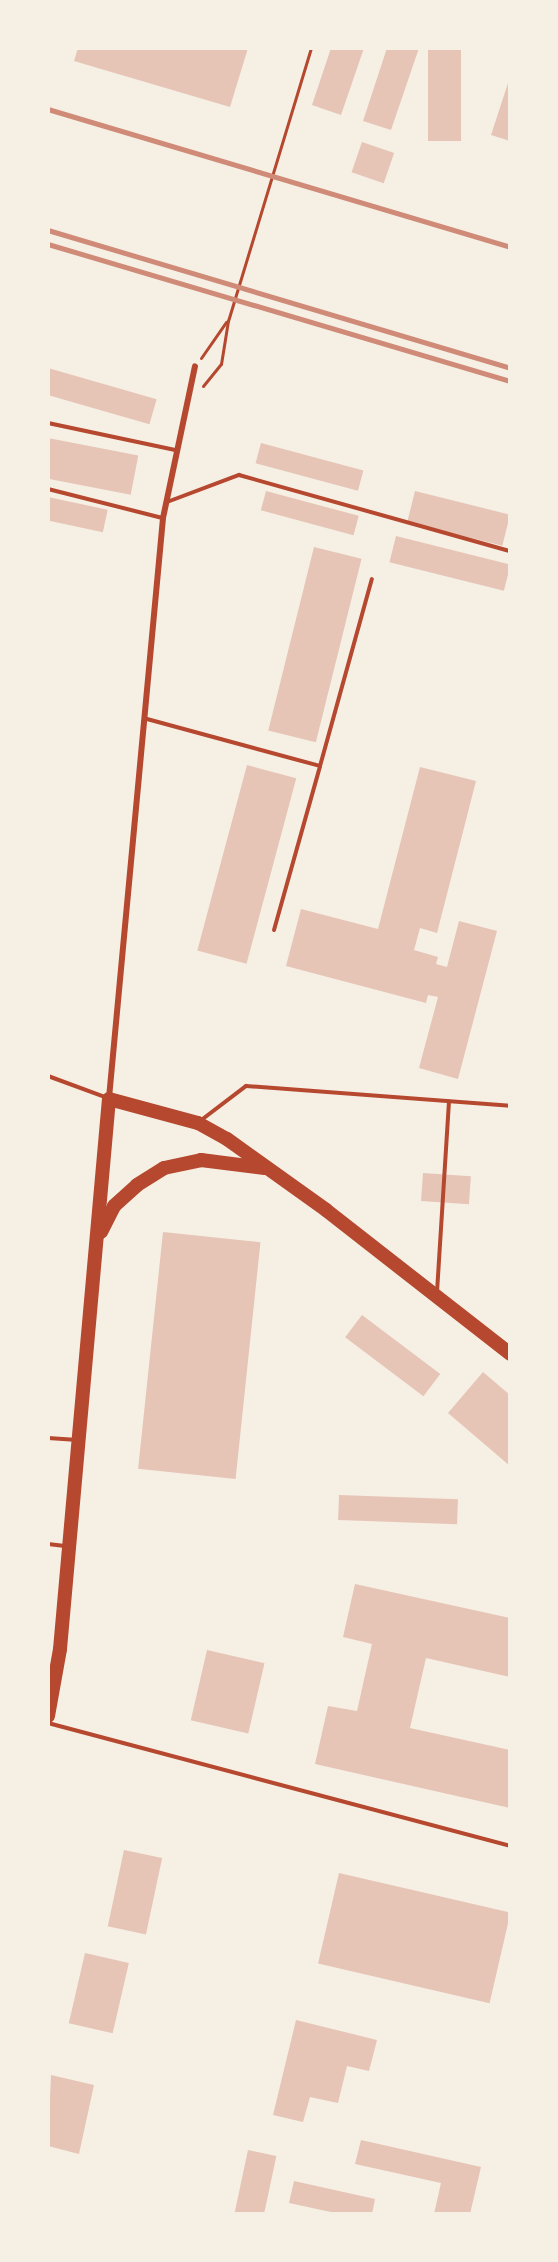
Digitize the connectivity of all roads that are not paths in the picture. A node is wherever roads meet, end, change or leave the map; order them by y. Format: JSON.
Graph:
{"nodes":[{"id":1,"x":195,"y":366,"type":"road end"},
{"id":2,"x":48,"y":423,"type":"edge"},
{"id":3,"x":175,"y":450,"type":"junction"},
{"id":4,"x":48,"y":489,"type":"edge"},
{"id":5,"x":166,"y":502,"type":"junction"},
{"id":6,"x":164,"y":518,"type":"junction"},
{"id":7,"x":510,"y":551,"type":"edge"},
{"id":8,"x":372,"y":579,"type":"dead end"},
{"id":9,"x":147,"y":719,"type":"junction"},
{"id":10,"x":320,"y":766,"type":"junction"},
{"id":11,"x":274,"y":930,"type":"dead end"},
{"id":12,"x":48,"y":1076,"type":"edge"},
{"id":13,"x":109,"y":1099,"type":"junction"},
{"id":14,"x":449,"y":1101,"type":"junction"},
{"id":15,"x":510,"y":1106,"type":"edge"},
{"id":16,"x":198,"y":1123,"type":"junction"},
{"id":17,"x":272,"y":1169,"type":"junction"},
{"id":18,"x":97,"y":1239,"type":"junction"},
{"id":19,"x":437,"y":1295,"type":"junction"},
{"id":20,"x":510,"y":1354,"type":"edge"},
{"id":21,"x":48,"y":1438,"type":"edge"},
{"id":22,"x":80,"y":1441,"type":"junction"},
{"id":23,"x":48,"y":1544,"type":"edge"},
{"id":24,"x":69,"y":1547,"type":"junction"},
{"id":25,"x":48,"y":1716,"type":"edge"},
{"id":26,"x":48,"y":1723,"type":"edge"},
{"id":27,"x":510,"y":1846,"type":"edge"}],
"edges":[{"from":1,"to":3,"type":"street"},
{"from":2,"to":3,"type":"lane"},
{"from":3,"to":5,"type":"street"},
{"from":4,"to":6,"type":"lane"},
{"from":5,"to":6,"type":"street"},
{"from":5,"to":7,"type":"lane"},
{"from":6,"to":9,"type":"street"},
{"from":8,"to":10,"type":"lane"},
{"from":9,"to":10,"type":"lane"},
{"from":9,"to":13,"type":"street"},
{"from":10,"to":11,"type":"lane"},
{"from":12,"to":13,"type":"lane"},
{"from":13,"to":16,"type":"main road"},
{"from":13,"to":18,"type":"main road"},
{"from":14,"to":15,"type":"lane"},
{"from":14,"to":16,"type":"lane"},
{"from":14,"to":19,"type":"lane"},
{"from":16,"to":17,"type":"main road"},
{"from":17,"to":18,"type":"main road"},
{"from":17,"to":19,"type":"main road"},
{"from":18,"to":22,"type":"main road"},
{"from":19,"to":20,"type":"main road"},
{"from":21,"to":22,"type":"lane"},
{"from":22,"to":24,"type":"main road"},
{"from":23,"to":24,"type":"lane"},
{"from":24,"to":25,"type":"main road"},
{"from":26,"to":27,"type":"lane"}]}
